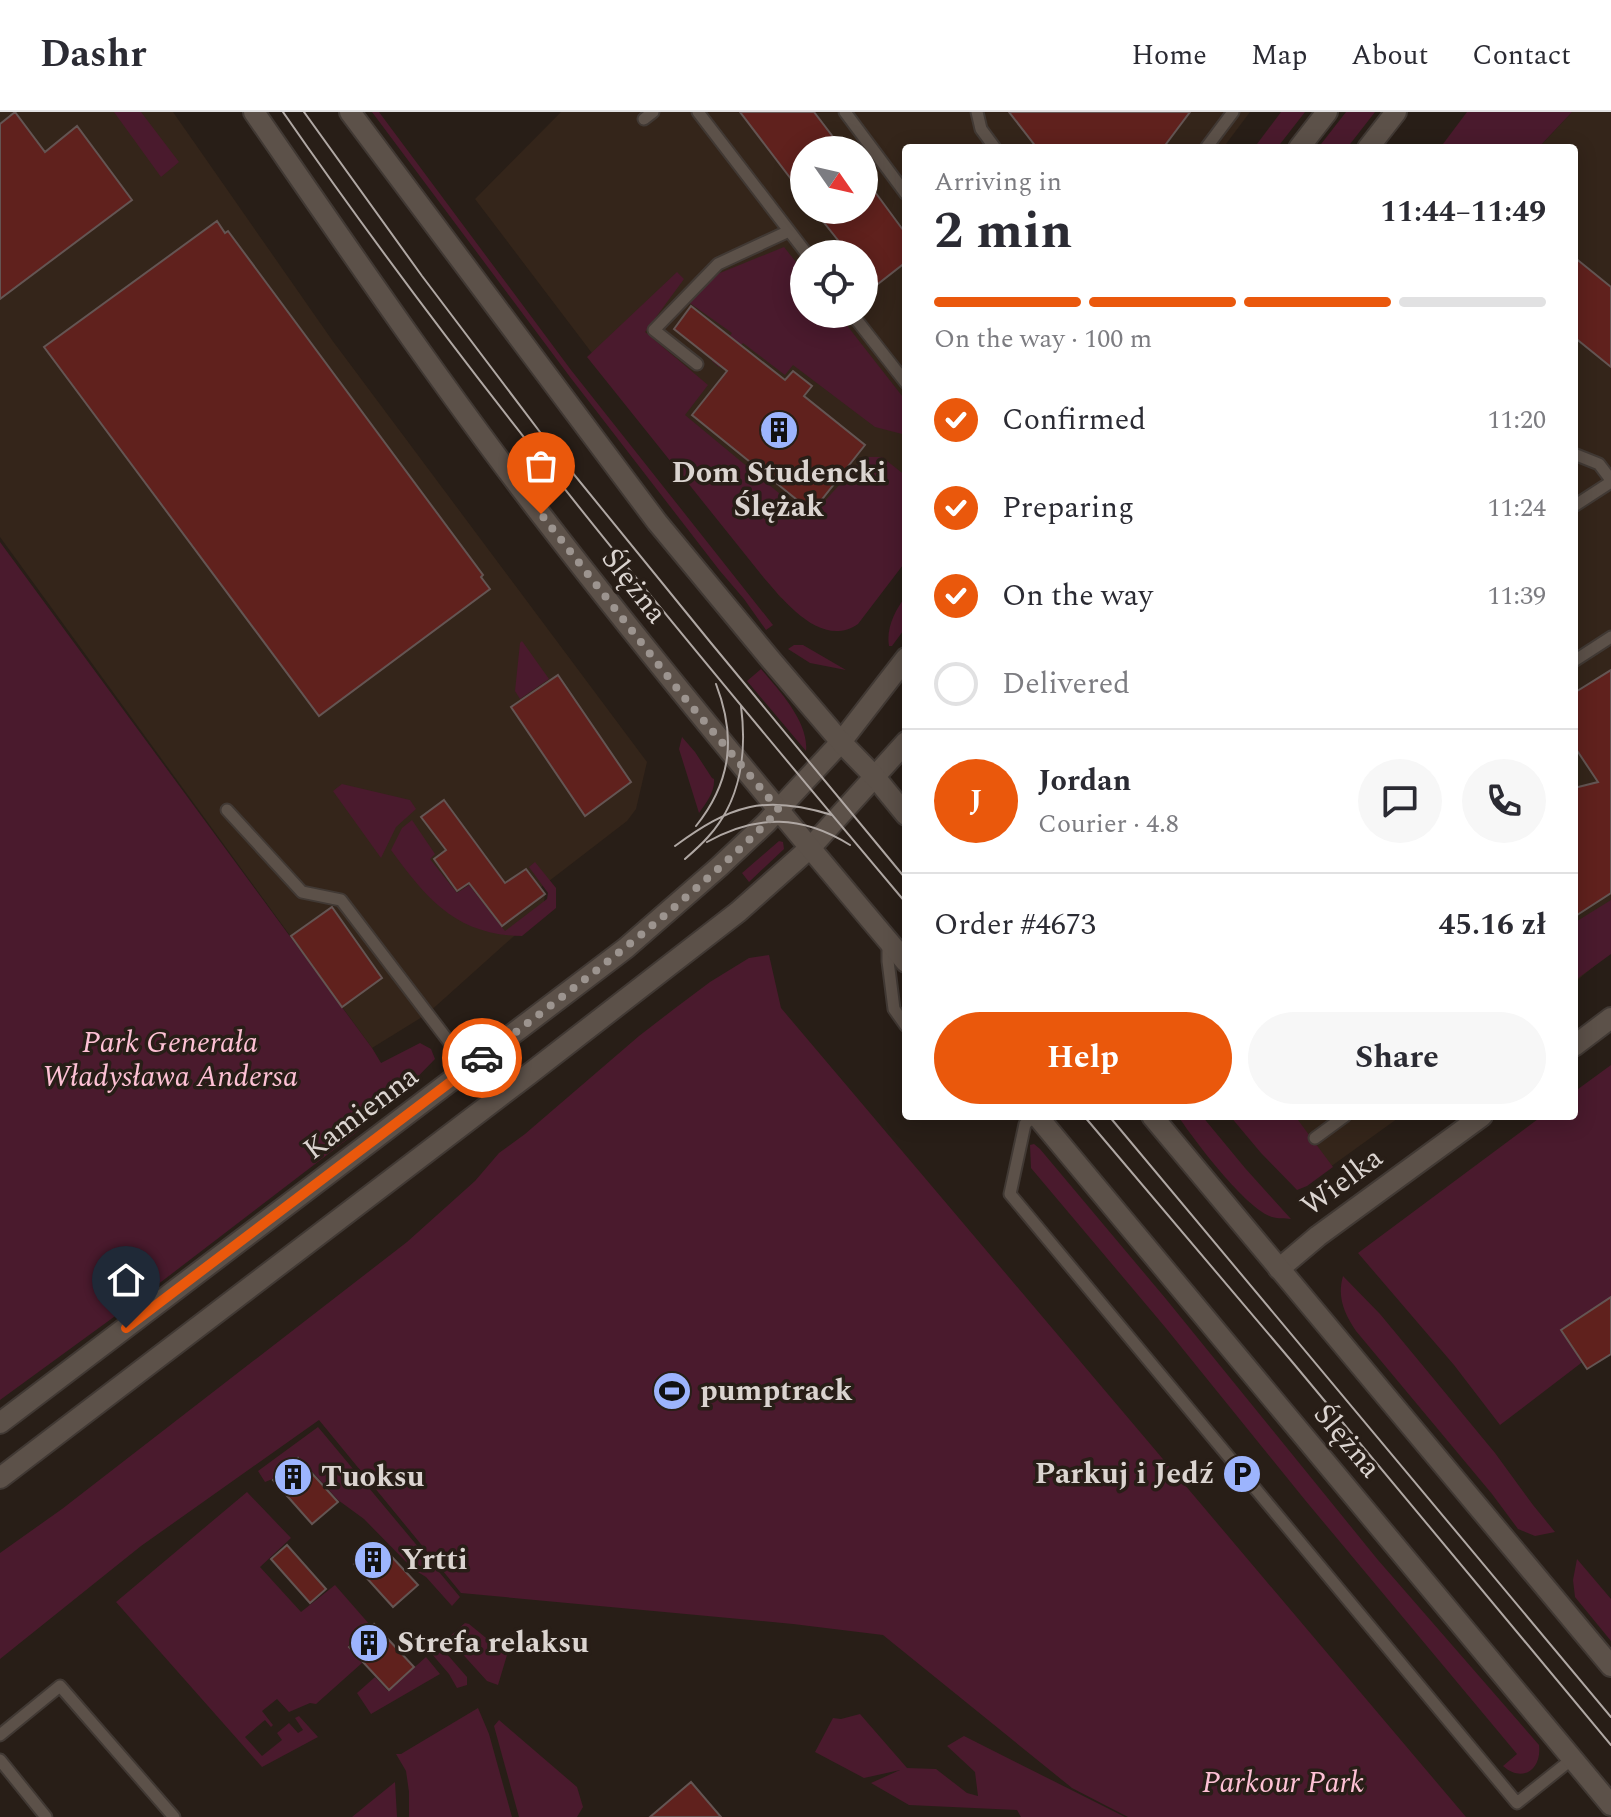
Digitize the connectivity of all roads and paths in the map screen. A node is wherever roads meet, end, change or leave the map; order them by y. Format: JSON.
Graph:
{"nodes":[{"id":1,"x":254,"y":112,"type":"edge"},
{"id":2,"x":350,"y":112,"type":"edge"},
{"id":3,"x":698,"y":112,"type":"edge"},
{"id":4,"x":845,"y":112,"type":"edge"},
{"id":5,"x":977,"y":112,"type":"edge"},
{"id":6,"x":1233,"y":112,"type":"edge"},
{"id":7,"x":1327,"y":112,"type":"edge"},
{"id":8,"x":1396,"y":112,"type":"edge"},
{"id":9,"x":992,"y":144,"type":"edge"},
{"id":10,"x":1209,"y":144,"type":"edge"},
{"id":11,"x":1302,"y":144,"type":"edge"},
{"id":12,"x":1371,"y":144,"type":"edge"},
{"id":13,"x":902,"y":189,"type":"edge"},
{"id":14,"x":789,"y":231,"type":"junction"},
{"id":15,"x":796,"y":240,"type":"edge"},
{"id":16,"x":863,"y":328,"type":"edge"},
{"id":17,"x":697,"y":364,"type":"dead end"},
{"id":18,"x":902,"y":378,"type":"edge"},
{"id":19,"x":1578,"y":456,"type":"edge"},
{"id":20,"x":1611,"y":481,"type":"edge"},
{"id":21,"x":1578,"y":503,"type":"edge"},
{"id":22,"x":1611,"y":637,"type":"edge"},
{"id":23,"x":1578,"y":658,"type":"edge"},
{"id":24,"x":902,"y":663,"type":"edge"},
{"id":25,"x":841,"y":742,"type":"junction"},
{"id":26,"x":902,"y":747,"type":"edge"},
{"id":27,"x":875,"y":777,"type":"junction"},
{"id":28,"x":227,"y":810,"type":"dead end"},
{"id":29,"x":779,"y":810,"type":"junction"},
{"id":30,"x":902,"y":810,"type":"edge"},
{"id":31,"x":811,"y":847,"type":"junction"},
{"id":32,"x":888,"y":941,"type":"junction"},
{"id":33,"x":902,"y":957,"type":"edge"},
{"id":34,"x":1611,"y":1018,"type":"edge"},
{"id":35,"x":902,"y":1020,"type":"edge"},
{"id":36,"x":1578,"y":1043,"type":"edge"},
{"id":37,"x":469,"y":1068,"type":"junction"},
{"id":38,"x":1030,"y":1120,"type":"edge"},
{"id":39,"x":1039,"y":1120,"type":"edge"},
{"id":40,"x":1155,"y":1120,"type":"edge"},
{"id":41,"x":1340,"y":1120,"type":"edge"},
{"id":42,"x":1477,"y":1120,"type":"edge"},
{"id":43,"x":1315,"y":1138,"type":"dead end"},
{"id":44,"x":1279,"y":1269,"type":"junction"},
{"id":45,"x":0,"y":1423,"type":"edge"},
{"id":46,"x":0,"y":1478,"type":"edge"},
{"id":47,"x":1611,"y":1666,"type":"edge"},
{"id":48,"x":0,"y":1735,"type":"edge"},
{"id":49,"x":1572,"y":1759,"type":"junction"},
{"id":50,"x":0,"y":1760,"type":"edge"},
{"id":51,"x":1611,"y":1805,"type":"edge"},
{"id":52,"x":46,"y":1817,"type":"edge"},
{"id":53,"x":174,"y":1817,"type":"edge"}],
"edges":[{"from":1,"to":29,"type":"main road","name":"Ślężna"},
{"from":2,"to":25,"type":"main road","name":"Ślężna"},
{"from":3,"to":14,"type":"lane"},
{"from":4,"to":13,"type":"lane"},
{"from":5,"to":9,"type":"lane"},
{"from":6,"to":10,"type":"lane"},
{"from":7,"to":11,"type":"main road"},
{"from":8,"to":12,"type":"main road"},
{"from":14,"to":15,"type":"lane"},
{"from":14,"to":17,"type":"lane"},
{"from":16,"to":18,"type":"lane"},
{"from":19,"to":20,"type":"lane"},
{"from":20,"to":21,"type":"lane"},
{"from":22,"to":23,"type":"lane"},
{"from":24,"to":25,"type":"main road","name":"Kamienna"},
{"from":25,"to":27,"type":"main road","name":"Ślężna"},
{"from":25,"to":29,"type":"main road","name":"Kamienna"},
{"from":26,"to":27,"type":"main road"},
{"from":27,"to":30,"type":"main road","name":"Ślężna"},
{"from":27,"to":31,"type":"main road"},
{"from":28,"to":37,"type":"lane"},
{"from":29,"to":31,"type":"main road","name":"Ślężna"},
{"from":29,"to":37,"type":"main road","name":"Kamienna"},
{"from":31,"to":32,"type":"main road","name":"Ślężna"},
{"from":31,"to":46,"type":"main road"},
{"from":32,"to":33,"type":"main road","name":"Ślężna"},
{"from":32,"to":35,"type":"lane"},
{"from":34,"to":36,"type":"main road"},
{"from":37,"to":45,"type":"main road","name":"Kamienna"},
{"from":38,"to":49,"type":"lane"},
{"from":39,"to":49,"type":"main road","name":"Ślężna"},
{"from":40,"to":44,"type":"main road","name":"Ślężna"},
{"from":41,"to":43,"type":"lane"},
{"from":42,"to":44,"type":"main road","name":"Wielka"},
{"from":44,"to":47,"type":"main road","name":"Ślężna"},
{"from":48,"to":53,"type":"lane"},
{"from":49,"to":51,"type":"main road","name":"Ślężna"},
{"from":50,"to":52,"type":"lane"}]}
